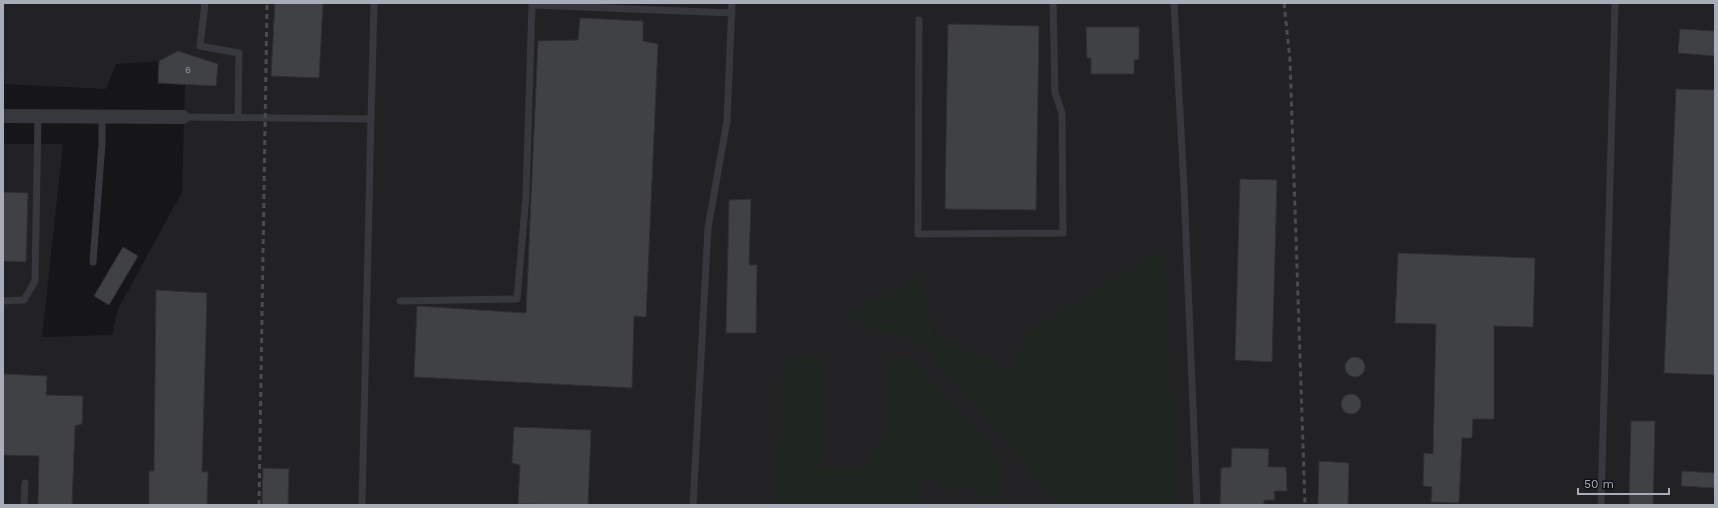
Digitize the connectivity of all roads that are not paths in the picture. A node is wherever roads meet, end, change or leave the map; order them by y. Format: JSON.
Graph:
{"nodes":[{"id":1,"x":204,"y":3,"type":"edge"},
{"id":2,"x":374,"y":3,"type":"edge"},
{"id":3,"x":732,"y":3,"type":"edge"},
{"id":4,"x":1053,"y":3,"type":"edge"},
{"id":5,"x":1174,"y":3,"type":"edge"},
{"id":6,"x":1615,"y":3,"type":"edge"},
{"id":7,"x":532,"y":4,"type":"edge"},
{"id":8,"x":732,"y":13,"type":"junction"},
{"id":9,"x":919,"y":20,"type":"dead end"},
{"id":10,"x":3,"y":116,"type":"edge"},
{"id":11,"x":38,"y":116,"type":"junction"},
{"id":12,"x":102,"y":117,"type":"junction"},
{"id":13,"x":183,"y":117,"type":"joint"},
{"id":14,"x":238,"y":118,"type":"junction"},
{"id":15,"x":371,"y":119,"type":"junction"},
{"id":16,"x":93,"y":262,"type":"dead end"},
{"id":17,"x":3,"y":301,"type":"edge"},
{"id":18,"x":400,"y":301,"type":"dead end"},
{"id":19,"x":24,"y":483,"type":"dead end"},
{"id":20,"x":24,"y":505,"type":"edge"},
{"id":21,"x":362,"y":505,"type":"edge"},
{"id":22,"x":693,"y":505,"type":"edge"},
{"id":23,"x":1198,"y":505,"type":"edge"},
{"id":24,"x":1601,"y":505,"type":"edge"}],
"edges":[{"from":1,"to":14,"type":"lane"},
{"from":2,"to":15,"type":"lane"},
{"from":3,"to":8,"type":"lane"},
{"from":4,"to":9,"type":"lane"},
{"from":5,"to":23,"type":"lane"},
{"from":6,"to":24,"type":"lane"},
{"from":7,"to":8,"type":"lane"},
{"from":7,"to":18,"type":"lane"},
{"from":8,"to":22,"type":"lane"},
{"from":10,"to":11,"type":"street"},
{"from":11,"to":12,"type":"street"},
{"from":11,"to":17,"type":"lane"},
{"from":12,"to":13,"type":"street"},
{"from":12,"to":16,"type":"lane"},
{"from":13,"to":14,"type":"lane"},
{"from":14,"to":15,"type":"lane"},
{"from":15,"to":21,"type":"lane"},
{"from":19,"to":20,"type":"lane"}]}
